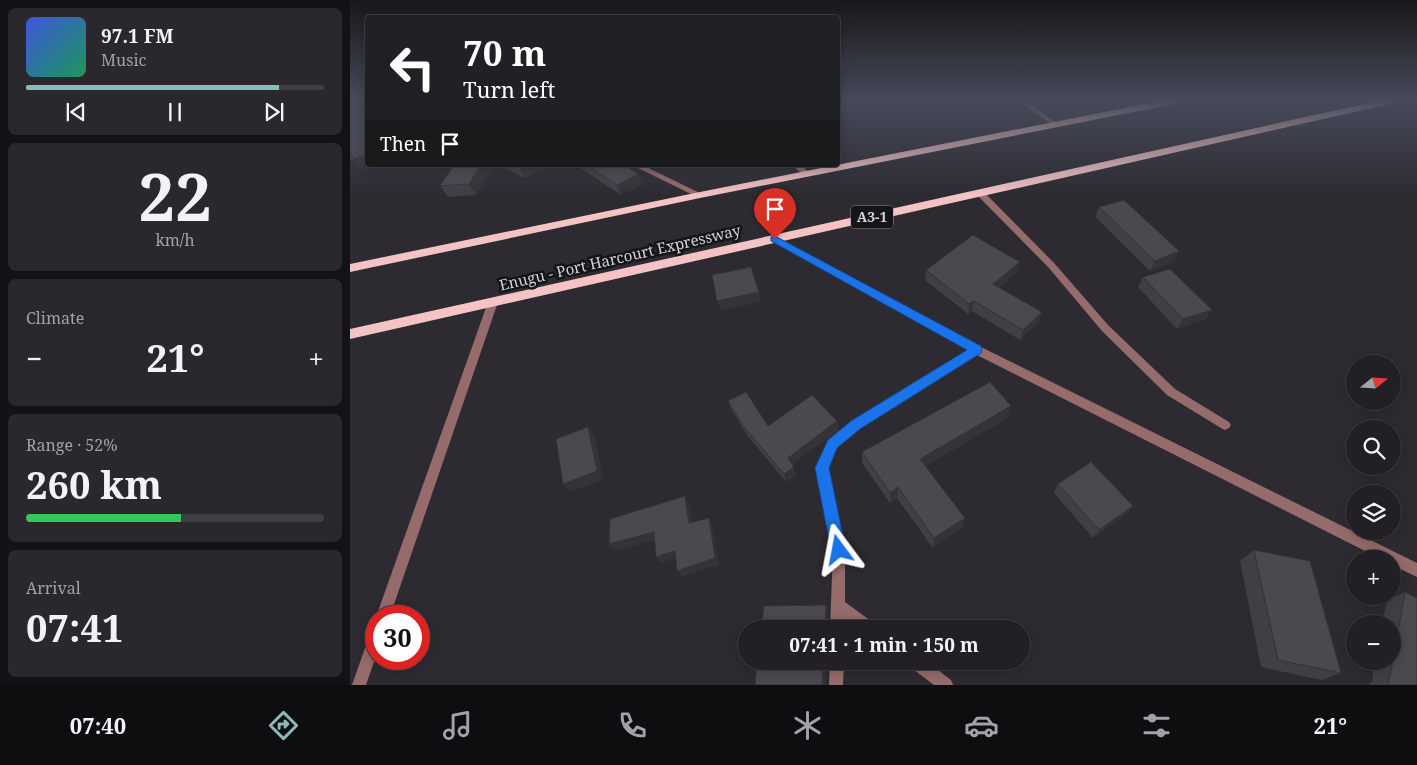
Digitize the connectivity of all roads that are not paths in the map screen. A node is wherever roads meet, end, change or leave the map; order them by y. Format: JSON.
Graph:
{"nodes":[{"id":1,"x":1016,"y":132,"type":"edge"},
{"id":2,"x":1252,"y":132,"type":"edge"},
{"id":3,"x":640,"y":167,"type":"edge"},
{"id":4,"x":798,"y":167,"type":"edge"},
{"id":5,"x":807,"y":174,"type":"junction"},
{"id":6,"x":980,"y":193,"type":"junction"},
{"id":7,"x":700,"y":196,"type":"junction"},
{"id":8,"x":775,"y":239,"type":"junction"},
{"id":9,"x":350,"y":268,"type":"edge"},
{"id":10,"x":493,"y":302,"type":"junction"},
{"id":11,"x":350,"y":334,"type":"edge"},
{"id":12,"x":977,"y":350,"type":"junction"},
{"id":13,"x":1224,"y":425,"type":"dead end"},
{"id":14,"x":1417,"y":570,"type":"edge"},
{"id":15,"x":387,"y":605,"type":"edge"},
{"id":16,"x":838,"y":605,"type":"junction"},
{"id":17,"x":837,"y":620,"type":"edge"},
{"id":18,"x":858,"y":620,"type":"edge"},
{"id":19,"x":365,"y":668,"type":"edge"},
{"id":20,"x":836,"y":670,"type":"edge"},
{"id":21,"x":926,"y":670,"type":"edge"},
{"id":22,"x":359,"y":685,"type":"edge"},
{"id":23,"x":836,"y":685,"type":"edge"},
{"id":24,"x":946,"y":685,"type":"edge"}],
"edges":[{"from":1,"to":5,"type":"highway"},
{"from":2,"to":6,"type":"highway","name":"Enugu - Port Harcourt Expressway","number":"A3-1"},
{"from":3,"to":7,"type":"street"},
{"from":4,"to":5,"type":"street"},
{"from":5,"to":7,"type":"highway"},
{"from":6,"to":8,"type":"highway","name":"Enugu - Port Harcourt Expressway","number":"A3-1"},
{"from":6,"to":13,"type":"street"},
{"from":7,"to":9,"type":"highway"},
{"from":8,"to":10,"type":"highway","name":"Enugu - Port Harcourt Expressway","number":"A3-1"},
{"from":8,"to":12,"type":"street"},
{"from":10,"to":11,"type":"highway","name":"Enugu - Port Harcourt Expressway","number":"A3-1"},
{"from":10,"to":15,"type":"street"},
{"from":12,"to":14,"type":"street"},
{"from":12,"to":16,"type":"street"},
{"from":16,"to":17,"type":"street"},
{"from":16,"to":18,"type":"street"},
{"from":19,"to":22,"type":"street"},
{"from":20,"to":23,"type":"street"},
{"from":21,"to":24,"type":"street"}]}
